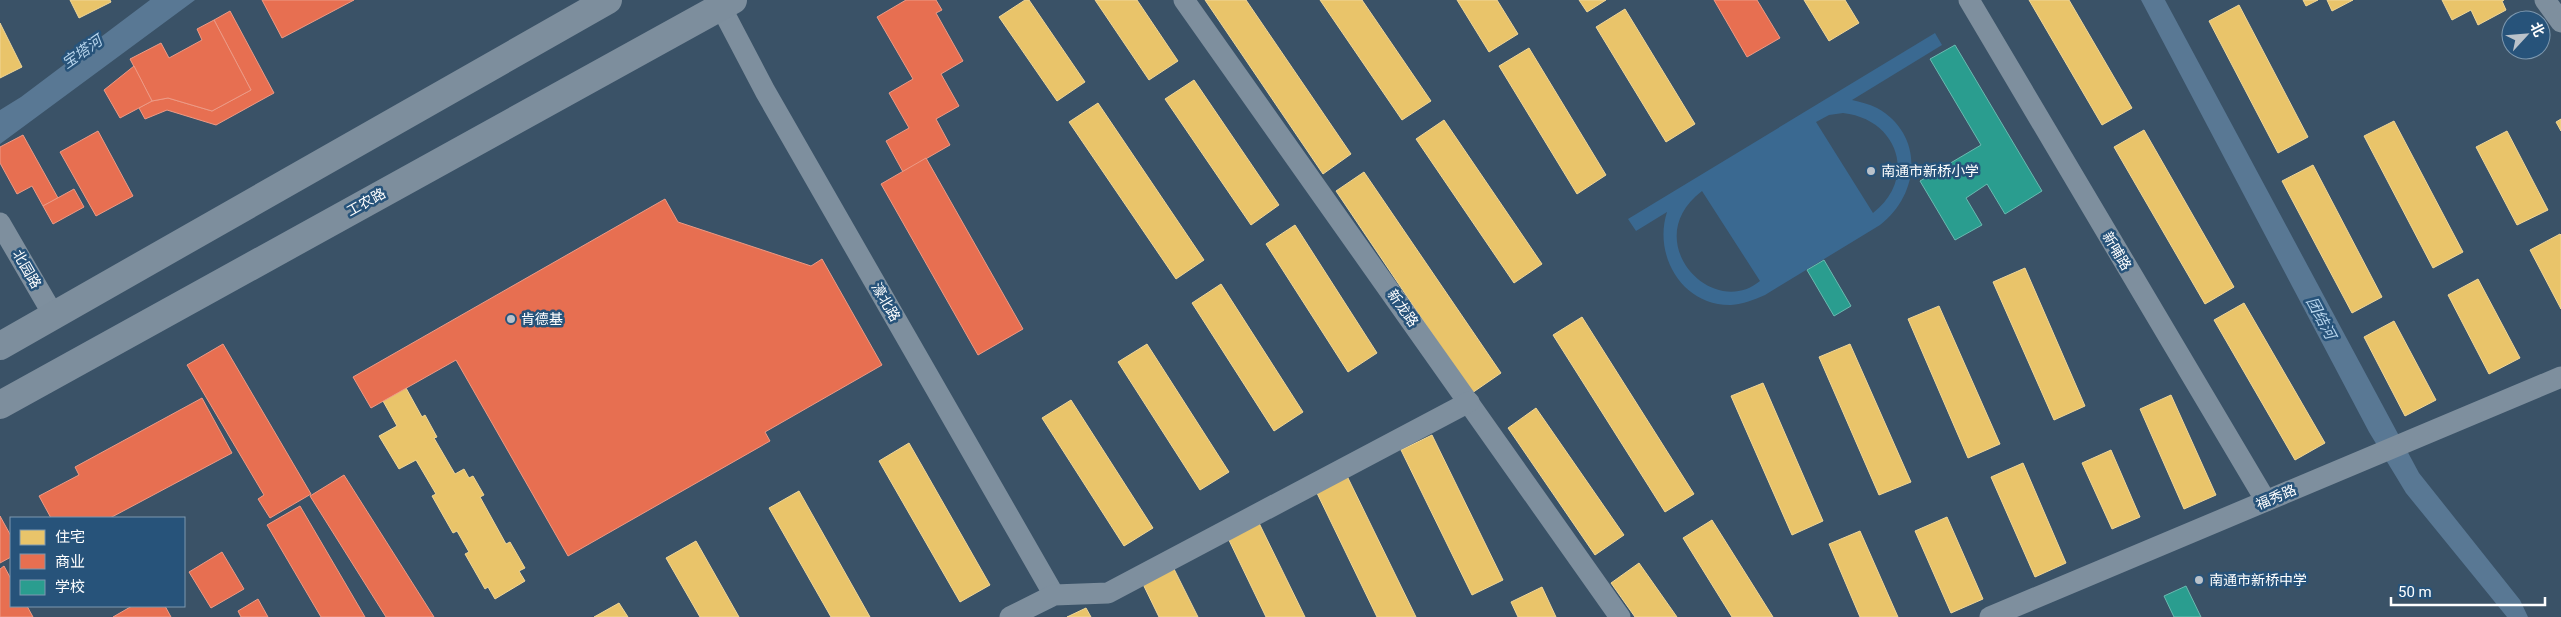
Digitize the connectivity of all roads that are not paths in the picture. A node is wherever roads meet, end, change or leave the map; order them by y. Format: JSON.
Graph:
{"nodes":[{"id":1,"x":608,"y":0,"type":"edge"},
{"id":2,"x":1184,"y":0,"type":"edge"},
{"id":3,"x":1969,"y":0,"type":"edge"},
{"id":4,"x":2545,"y":0,"type":"edge"},
{"id":5,"x":727,"y":3,"type":"edge"},
{"id":6,"x":2561,"y":22,"type":"edge"},
{"id":7,"x":0,"y":223,"type":"edge"},
{"id":8,"x":54,"y":316,"type":"junction"},
{"id":9,"x":0,"y":346,"type":"edge"},
{"id":10,"x":2561,"y":377,"type":"edge"},
{"id":11,"x":1469,"y":402,"type":"junction"},
{"id":12,"x":0,"y":406,"type":"edge"},
{"id":13,"x":2266,"y":501,"type":"junction"},
{"id":14,"x":1054,"y":596,"type":"junction"},
{"id":15,"x":1010,"y":617,"type":"edge"},
{"id":16,"x":1620,"y":617,"type":"edge"},
{"id":17,"x":1990,"y":617,"type":"edge"}],
"edges":[{"from":1,"to":8,"type":"main road"},
{"from":2,"to":11,"type":"street","name":"新龙路"},
{"from":3,"to":13,"type":"street","name":"新哺路"},
{"from":4,"to":6,"type":"street"},
{"from":5,"to":12,"type":"main road","name":"工农路"},
{"from":5,"to":14,"type":"street","name":"濠北路"},
{"from":7,"to":8,"type":"street","name":"北园路"},
{"from":8,"to":9,"type":"main road"},
{"from":10,"to":13,"type":"street","name":"福秀路"},
{"from":11,"to":14,"type":"street"},
{"from":11,"to":16,"type":"street","name":"新龙路"},
{"from":13,"to":17,"type":"street","name":"福秀路"},
{"from":14,"to":15,"type":"street"}]}
